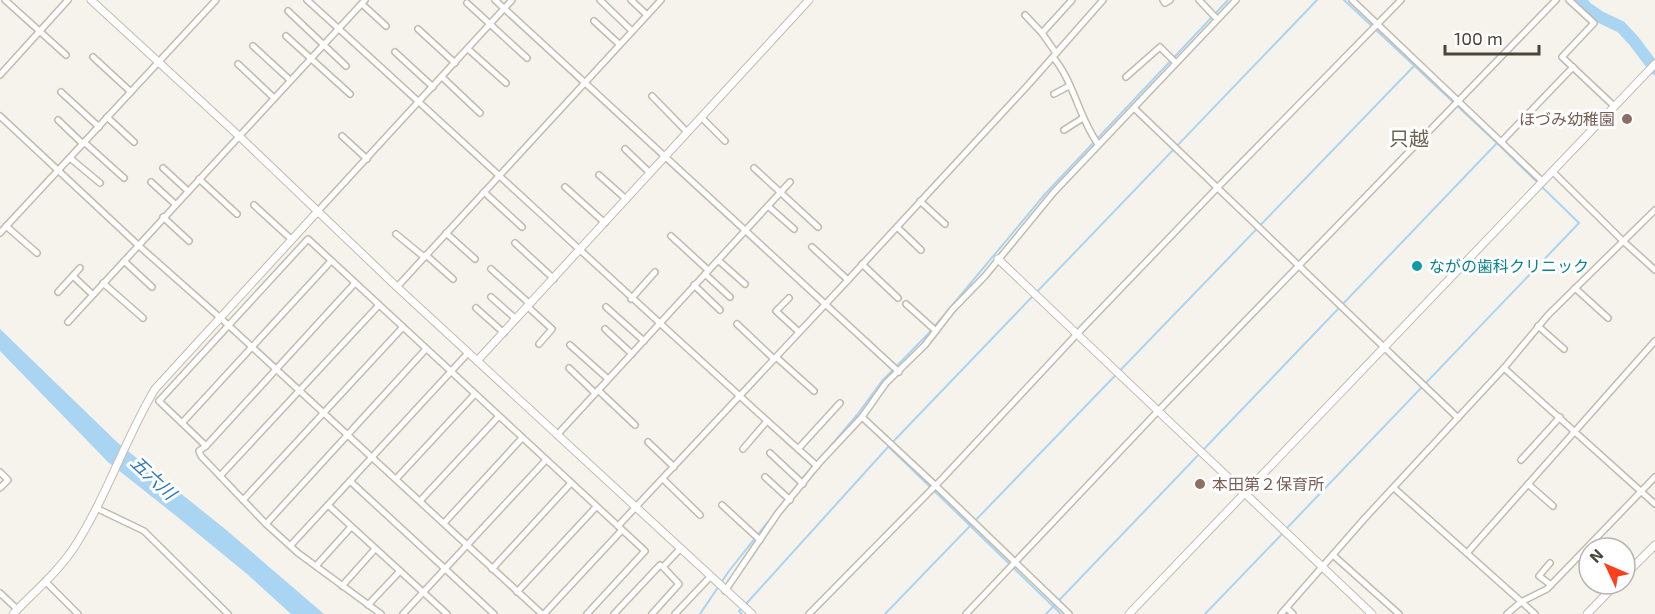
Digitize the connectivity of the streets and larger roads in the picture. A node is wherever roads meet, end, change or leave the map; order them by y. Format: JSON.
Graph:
{"nodes":[{"id":1,"x":5,"y":0,"type":"edge"},
{"id":2,"x":58,"y":0,"type":"edge"},
{"id":3,"x":91,"y":0,"type":"edge"},
{"id":4,"x":216,"y":0,"type":"edge"},
{"id":5,"x":307,"y":0,"type":"edge"},
{"id":6,"x":495,"y":0,"type":"edge"},
{"id":7,"x":512,"y":0,"type":"edge"},
{"id":8,"x":600,"y":0,"type":"edge"},
{"id":9,"x":631,"y":0,"type":"edge"},
{"id":10,"x":661,"y":0,"type":"edge"},
{"id":11,"x":809,"y":0,"type":"edge"},
{"id":12,"x":1072,"y":0,"type":"edge"},
{"id":13,"x":1103,"y":0,"type":"edge"},
{"id":14,"x":1163,"y":0,"type":"edge"},
{"id":15,"x":1170,"y":0,"type":"edge"},
{"id":16,"x":1199,"y":0,"type":"edge"},
{"id":17,"x":1236,"y":0,"type":"edge"},
{"id":18,"x":1352,"y":0,"type":"edge"},
{"id":19,"x":1401,"y":0,"type":"edge"},
{"id":20,"x":1556,"y":0,"type":"edge"},
{"id":21,"x":1569,"y":0,"type":"edge"},
{"id":22,"x":66,"y":2,"type":"edge"},
{"id":23,"x":363,"y":2,"type":"edge"},
{"id":24,"x":467,"y":3,"type":"dead end"},
{"id":25,"x":504,"y":9,"type":"junction"},
{"id":26,"x":288,"y":11,"type":"dead end"},
{"id":27,"x":647,"y":15,"type":"junction"},
{"id":28,"x":1025,"y":15,"type":"dead end"},
{"id":29,"x":1217,"y":19,"type":"junction"},
{"id":30,"x":594,"y":21,"type":"dead end"},
{"id":31,"x":1376,"y":24,"type":"junction"},
{"id":32,"x":490,"y":25,"type":"junction"},
{"id":33,"x":386,"y":26,"type":"dead end"},
{"id":34,"x":339,"y":28,"type":"junction"},
{"id":35,"x":418,"y":28,"type":"dead end"},
{"id":36,"x":39,"y":31,"type":"junction"},
{"id":37,"x":632,"y":31,"type":"junction"},
{"id":38,"x":1042,"y":33,"type":"junction"},
{"id":39,"x":286,"y":36,"type":"dead end"},
{"id":40,"x":324,"y":44,"type":"junction"},
{"id":41,"x":619,"y":44,"type":"junction"},
{"id":42,"x":252,"y":46,"type":"dead end"},
{"id":43,"x":468,"y":49,"type":"junction"},
{"id":44,"x":395,"y":52,"type":"dead end"},
{"id":45,"x":66,"y":55,"type":"dead end"},
{"id":46,"x":1054,"y":55,"type":"junction"},
{"id":47,"x":93,"y":57,"type":"dead end"},
{"id":48,"x":310,"y":58,"type":"junction"},
{"id":49,"x":526,"y":58,"type":"dead end"},
{"id":50,"x":158,"y":62,"type":"junction"},
{"id":51,"x":455,"y":63,"type":"junction"},
{"id":52,"x":1175,"y":63,"type":"junction"},
{"id":53,"x":238,"y":64,"type":"dead end"},
{"id":54,"x":1655,"y":64,"type":"edge"},
{"id":55,"x":346,"y":66,"type":"dead end"},
{"id":56,"x":1573,"y":67,"type":"junction"},
{"id":57,"x":0,"y":75,"type":"edge"},
{"id":58,"x":442,"y":77,"type":"junction"},
{"id":59,"x":1126,"y":77,"type":"dead end"},
{"id":60,"x":290,"y":80,"type":"junction"},
{"id":61,"x":584,"y":82,"type":"junction"},
{"id":62,"x":506,"y":83,"type":"dead end"},
{"id":63,"x":1069,"y":86,"type":"junction"},
{"id":64,"x":433,"y":87,"type":"junction"},
{"id":65,"x":61,"y":92,"type":"dead end"},
{"id":66,"x":131,"y":92,"type":"junction"},
{"id":67,"x":350,"y":94,"type":"dead end"},
{"id":68,"x":1054,"y":94,"type":"dead end"},
{"id":69,"x":652,"y":96,"type":"dead end"},
{"id":70,"x":274,"y":98,"type":"junction"},
{"id":71,"x":419,"y":102,"type":"junction"},
{"id":72,"x":1458,"y":102,"type":"junction"},
{"id":73,"x":1614,"y":106,"type":"junction"},
{"id":74,"x":1134,"y":108,"type":"junction"},
{"id":75,"x":480,"y":113,"type":"dead end"},
{"id":76,"x":0,"y":116,"type":"edge"},
{"id":77,"x":107,"y":117,"type":"junction"},
{"id":78,"x":701,"y":117,"type":"junction"},
{"id":79,"x":1083,"y":118,"type":"junction"},
{"id":80,"x":58,"y":120,"type":"dead end"},
{"id":81,"x":99,"y":127,"type":"junction"},
{"id":82,"x":1064,"y":130,"type":"dead end"},
{"id":83,"x":687,"y":132,"type":"junction"},
{"id":84,"x":239,"y":136,"type":"junction"},
{"id":85,"x":342,"y":136,"type":"dead end"},
{"id":86,"x":725,"y":141,"type":"dead end"},
{"id":87,"x":134,"y":142,"type":"dead end"},
{"id":88,"x":1096,"y":142,"type":"junction"},
{"id":89,"x":1501,"y":142,"type":"junction"},
{"id":90,"x":84,"y":143,"type":"junction"},
{"id":91,"x":625,"y":149,"type":"dead end"},
{"id":92,"x":665,"y":156,"type":"junction"},
{"id":93,"x":70,"y":158,"type":"junction"},
{"id":94,"x":367,"y":159,"type":"junction"},
{"id":95,"x":163,"y":168,"type":"dead end"},
{"id":96,"x":754,"y":168,"type":"dead end"},
{"id":97,"x":58,"y":171,"type":"junction"},
{"id":98,"x":1553,"y":172,"type":"junction"},
{"id":99,"x":650,"y":173,"type":"junction"},
{"id":100,"x":499,"y":175,"type":"junction"},
{"id":101,"x":600,"y":175,"type":"dead end"},
{"id":102,"x":124,"y":178,"type":"dead end"},
{"id":103,"x":199,"y":179,"type":"junction"},
{"id":104,"x":151,"y":182,"type":"dead end"},
{"id":105,"x":790,"y":182,"type":"dead end"},
{"id":106,"x":1543,"y":182,"type":"junction"},
{"id":107,"x":100,"y":183,"type":"dead end"},
{"id":108,"x":565,"y":186,"type":"dead end"},
{"id":109,"x":1218,"y":187,"type":"junction"},
{"id":110,"x":188,"y":191,"type":"junction"},
{"id":111,"x":484,"y":192,"type":"junction"},
{"id":112,"x":780,"y":193,"type":"junction"},
{"id":113,"x":626,"y":199,"type":"junction"},
{"id":114,"x":920,"y":201,"type":"junction"},
{"id":115,"x":175,"y":204,"type":"junction"},
{"id":116,"x":254,"y":205,"type":"dead end"},
{"id":117,"x":768,"y":206,"type":"junction"},
{"id":118,"x":1655,"y":210,"type":"edge"},
{"id":119,"x":318,"y":211,"type":"junction"},
{"id":120,"x":237,"y":214,"type":"dead end"},
{"id":121,"x":163,"y":217,"type":"junction"},
{"id":122,"x":605,"y":223,"type":"junction"},
{"id":123,"x":945,"y":224,"type":"dead end"},
{"id":124,"x":6,"y":226,"type":"junction"},
{"id":125,"x":522,"y":227,"type":"dead end"},
{"id":126,"x":818,"y":227,"type":"dead end"},
{"id":127,"x":897,"y":227,"type":"junction"},
{"id":128,"x":794,"y":229,"type":"dead end"},
{"id":129,"x":744,"y":231,"type":"junction"},
{"id":130,"x":446,"y":232,"type":"junction"},
{"id":131,"x":0,"y":233,"type":"edge"},
{"id":132,"x":396,"y":234,"type":"dead end"},
{"id":133,"x":671,"y":236,"type":"dead end"},
{"id":134,"x":291,"y":239,"type":"junction"},
{"id":135,"x":189,"y":242,"type":"dead end"},
{"id":136,"x":1623,"y":242,"type":"junction"},
{"id":137,"x":515,"y":243,"type":"dead end"},
{"id":138,"x":138,"y":245,"type":"junction"},
{"id":139,"x":812,"y":247,"type":"dead end"},
{"id":140,"x":921,"y":250,"type":"dead end"},
{"id":141,"x":579,"y":251,"type":"junction"},
{"id":142,"x":37,"y":254,"type":"dead end"},
{"id":143,"x":425,"y":256,"type":"junction"},
{"id":144,"x":475,"y":259,"type":"dead end"},
{"id":145,"x":998,"y":259,"type":"junction"},
{"id":146,"x":718,"y":260,"type":"junction"},
{"id":147,"x":124,"y":261,"type":"junction"},
{"id":148,"x":331,"y":261,"type":"junction"},
{"id":149,"x":862,"y":264,"type":"junction"},
{"id":150,"x":1298,"y":266,"type":"junction"},
{"id":151,"x":80,"y":268,"type":"dead end"},
{"id":152,"x":491,"y":269,"type":"dead end"},
{"id":153,"x":1655,"y":270,"type":"edge"},
{"id":154,"x":655,"y":272,"type":"dead end"},
{"id":155,"x":707,"y":272,"type":"junction"},
{"id":156,"x":73,"y":276,"type":"junction"},
{"id":157,"x":453,"y":279,"type":"dead end"},
{"id":158,"x":554,"y":279,"type":"junction"},
{"id":159,"x":848,"y":280,"type":"junction"},
{"id":160,"x":355,"y":283,"type":"junction"},
{"id":161,"x":103,"y":284,"type":"junction"},
{"id":162,"x":746,"y":284,"type":"dead end"},
{"id":163,"x":694,"y":285,"type":"junction"},
{"id":164,"x":152,"y":287,"type":"dead end"},
{"id":165,"x":397,"y":287,"type":"junction"},
{"id":166,"x":1575,"y":288,"type":"junction"},
{"id":167,"x":58,"y":292,"type":"dead end"},
{"id":168,"x":93,"y":295,"type":"junction"},
{"id":169,"x":491,"y":297,"type":"dead end"},
{"id":170,"x":730,"y":297,"type":"dead end"},
{"id":171,"x":789,"y":298,"type":"dead end"},
{"id":172,"x":898,"y":298,"type":"dead end"},
{"id":173,"x":631,"y":299,"type":"junction"},
{"id":174,"x":825,"y":304,"type":"junction"},
{"id":175,"x":906,"y":304,"type":"dead end"},
{"id":176,"x":379,"y":305,"type":"junction"},
{"id":177,"x":529,"y":305,"type":"junction"},
{"id":178,"x":606,"y":307,"type":"dead end"},
{"id":179,"x":476,"y":308,"type":"dead end"},
{"id":180,"x":720,"y":310,"type":"dead end"},
{"id":181,"x":219,"y":317,"type":"junction"},
{"id":182,"x":142,"y":318,"type":"dead end"},
{"id":183,"x":1608,"y":318,"type":"dead end"},
{"id":184,"x":516,"y":319,"type":"junction"},
{"id":185,"x":68,"y":322,"type":"dead end"},
{"id":186,"x":659,"y":324,"type":"junction"},
{"id":187,"x":737,"y":324,"type":"dead end"},
{"id":188,"x":228,"y":325,"type":"junction"},
{"id":189,"x":1538,"y":326,"type":"junction"},
{"id":190,"x":403,"y":327,"type":"junction"},
{"id":191,"x":605,"y":329,"type":"dead end"},
{"id":192,"x":936,"y":331,"type":"junction"},
{"id":193,"x":799,"y":332,"type":"junction"},
{"id":194,"x":504,"y":333,"type":"junction"},
{"id":195,"x":1077,"y":334,"type":"junction"},
{"id":196,"x":644,"y":341,"type":"junction"},
{"id":197,"x":1655,"y":341,"type":"edge"},
{"id":198,"x":539,"y":344,"type":"dead end"},
{"id":199,"x":570,"y":345,"type":"dead end"},
{"id":200,"x":252,"y":347,"type":"junction"},
{"id":201,"x":1384,"y":348,"type":"junction"},
{"id":202,"x":426,"y":349,"type":"junction"},
{"id":203,"x":1564,"y":349,"type":"dead end"},
{"id":204,"x":468,"y":353,"type":"junction"},
{"id":205,"x":632,"y":354,"type":"junction"},
{"id":206,"x":775,"y":358,"type":"junction"},
{"id":207,"x":477,"y":361,"type":"junction"},
{"id":208,"x":569,"y":368,"type":"dead end"},
{"id":209,"x":1504,"y":368,"type":"junction"},
{"id":210,"x":276,"y":369,"type":"junction"},
{"id":211,"x":450,"y":372,"type":"junction"},
{"id":212,"x":899,"y":372,"type":"junction"},
{"id":213,"x":608,"y":380,"type":"junction"},
{"id":214,"x":300,"y":391,"type":"junction"},
{"id":215,"x":814,"y":391,"type":"dead end"},
{"id":216,"x":597,"y":392,"type":"junction"},
{"id":217,"x":475,"y":394,"type":"junction"},
{"id":218,"x":739,"y":396,"type":"junction"},
{"id":219,"x":840,"y":403,"type":"dead end"},
{"id":220,"x":1158,"y":411,"type":"junction"},
{"id":221,"x":324,"y":413,"type":"junction"},
{"id":222,"x":499,"y":416,"type":"junction"},
{"id":223,"x":862,"y":417,"type":"junction"},
{"id":224,"x":1560,"y":417,"type":"junction"},
{"id":225,"x":1458,"y":418,"type":"junction"},
{"id":226,"x":767,"y":421,"type":"junction"},
{"id":227,"x":182,"y":423,"type":"junction"},
{"id":228,"x":635,"y":425,"type":"dead end"},
{"id":229,"x":1575,"y":430,"type":"junction"},
{"id":230,"x":348,"y":434,"type":"junction"},
{"id":231,"x":557,"y":435,"type":"junction"},
{"id":232,"x":522,"y":438,"type":"junction"},
{"id":233,"x":648,"y":442,"type":"dead end"},
{"id":234,"x":206,"y":446,"type":"junction"},
{"id":235,"x":743,"y":449,"type":"dead end"},
{"id":236,"x":798,"y":449,"type":"junction"},
{"id":237,"x":770,"y":453,"type":"dead end"},
{"id":238,"x":372,"y":456,"type":"junction"},
{"id":239,"x":546,"y":460,"type":"junction"},
{"id":240,"x":1521,"y":460,"type":"dead end"},
{"id":241,"x":674,"y":466,"type":"junction"},
{"id":242,"x":817,"y":466,"type":"junction"},
{"id":243,"x":0,"y":472,"type":"edge"},
{"id":244,"x":220,"y":476,"type":"junction"},
{"id":245,"x":765,"y":477,"type":"dead end"},
{"id":246,"x":1655,"y":477,"type":"edge"},
{"id":247,"x":396,"y":479,"type":"junction"},
{"id":248,"x":663,"y":479,"type":"junction"},
{"id":249,"x":350,"y":481,"type":"junction"},
{"id":250,"x":571,"y":483,"type":"junction"},
{"id":251,"x":803,"y":484,"type":"junction"},
{"id":252,"x":1528,"y":484,"type":"junction"},
{"id":253,"x":936,"y":485,"type":"junction"},
{"id":254,"x":0,"y":488,"type":"edge"},
{"id":255,"x":1394,"y":488,"type":"junction"},
{"id":256,"x":1640,"y":491,"type":"junction"},
{"id":257,"x":1244,"y":494,"type":"junction"},
{"id":258,"x":243,"y":500,"type":"junction"},
{"id":259,"x":790,"y":500,"type":"junction"},
{"id":260,"x":420,"y":501,"type":"junction"},
{"id":261,"x":98,"y":504,"type":"junction"},
{"id":262,"x":1655,"y":504,"type":"edge"},
{"id":263,"x":328,"y":505,"type":"junction"},
{"id":264,"x":722,"y":505,"type":"dead end"},
{"id":265,"x":1553,"y":506,"type":"dead end"},
{"id":266,"x":596,"y":507,"type":"junction"},
{"id":267,"x":636,"y":508,"type":"junction"},
{"id":268,"x":700,"y":515,"type":"dead end"},
{"id":269,"x":266,"y":524,"type":"junction"},
{"id":270,"x":444,"y":524,"type":"junction"},
{"id":271,"x":351,"y":527,"type":"junction"},
{"id":272,"x":620,"y":528,"type":"junction"},
{"id":273,"x":760,"y":540,"type":"junction"},
{"id":274,"x":291,"y":545,"type":"junction"},
{"id":275,"x":1655,"y":545,"type":"edge"},
{"id":276,"x":467,"y":546,"type":"junction"},
{"id":277,"x":375,"y":549,"type":"junction"},
{"id":278,"x":680,"y":549,"type":"junction"},
{"id":279,"x":1467,"y":553,"type":"junction"},
{"id":280,"x":1333,"y":555,"type":"junction"},
{"id":281,"x":1014,"y":563,"type":"junction"},
{"id":282,"x":1550,"y":563,"type":"dead end"},
{"id":283,"x":1637,"y":563,"type":"edge"},
{"id":284,"x":316,"y":566,"type":"junction"},
{"id":285,"x":663,"y":567,"type":"junction"},
{"id":286,"x":492,"y":568,"type":"junction"},
{"id":287,"x":1321,"y":568,"type":"junction"},
{"id":288,"x":445,"y":569,"type":"junction"},
{"id":289,"x":399,"y":571,"type":"junction"},
{"id":290,"x":710,"y":577,"type":"junction"},
{"id":291,"x":45,"y":581,"type":"junction"},
{"id":292,"x":1551,"y":585,"type":"junction"},
{"id":293,"x":342,"y":586,"type":"junction"},
{"id":294,"x":725,"y":591,"type":"junction"},
{"id":295,"x":423,"y":592,"type":"junction"},
{"id":296,"x":517,"y":592,"type":"junction"},
{"id":297,"x":0,"y":593,"type":"edge"},
{"id":298,"x":1604,"y":596,"type":"edge"},
{"id":299,"x":1521,"y":602,"type":"junction"},
{"id":300,"x":368,"y":605,"type":"junction"},
{"id":301,"x":1287,"y":608,"type":"junction"},
{"id":302,"x":15,"y":612,"type":"edge"},
{"id":303,"x":78,"y":614,"type":"edge"},
{"id":304,"x":228,"y":614,"type":"edge"},
{"id":305,"x":381,"y":614,"type":"edge"},
{"id":306,"x":403,"y":614,"type":"edge"},
{"id":307,"x":447,"y":614,"type":"edge"},
{"id":308,"x":494,"y":614,"type":"edge"},
{"id":309,"x":543,"y":614,"type":"edge"},
{"id":310,"x":587,"y":614,"type":"edge"},
{"id":311,"x":614,"y":614,"type":"edge"},
{"id":312,"x":652,"y":614,"type":"edge"},
{"id":313,"x":675,"y":614,"type":"edge"},
{"id":314,"x":752,"y":614,"type":"edge"},
{"id":315,"x":809,"y":614,"type":"edge"},
{"id":316,"x":966,"y":614,"type":"edge"},
{"id":317,"x":1069,"y":614,"type":"edge"},
{"id":318,"x":1130,"y":614,"type":"edge"},
{"id":319,"x":1281,"y":614,"type":"edge"},
{"id":320,"x":1293,"y":614,"type":"edge"},
{"id":321,"x":1372,"y":614,"type":"edge"},
{"id":322,"x":1399,"y":614,"type":"edge"},
{"id":323,"x":1507,"y":614,"type":"edge"},
{"id":324,"x":1534,"y":614,"type":"edge"},
{"id":325,"x":1587,"y":614,"type":"edge"}],
"edges":[{"from":1,"to":36,"type":"street"},
{"from":2,"to":22,"type":"street"},
{"from":3,"to":50,"type":"street"},
{"from":4,"to":50,"type":"street"},
{"from":5,"to":34,"type":"street"},
{"from":6,"to":25,"type":"street"},
{"from":7,"to":25,"type":"street"},
{"from":8,"to":37,"type":"street"},
{"from":9,"to":27,"type":"street"},
{"from":10,"to":27,"type":"street"},
{"from":11,"to":78,"type":"street"},
{"from":12,"to":38,"type":"street"},
{"from":13,"to":46,"type":"street"},
{"from":14,"to":15,"type":"street"},
{"from":16,"to":29,"type":"street"},
{"from":17,"to":29,"type":"street"},
{"from":18,"to":31,"type":"street"},
{"from":19,"to":31,"type":"street"},
{"from":20,"to":72,"type":"street"},
{"from":21,"to":56,"type":"street"},
{"from":22,"to":36,"type":"street"},
{"from":23,"to":33,"type":"street"},
{"from":23,"to":34,"type":"street"},
{"from":24,"to":32,"type":"street"},
{"from":25,"to":32,"type":"street"},
{"from":25,"to":61,"type":"street"},
{"from":26,"to":40,"type":"street"},
{"from":27,"to":37,"type":"street"},
{"from":28,"to":38,"type":"street"},
{"from":29,"to":52,"type":"street"},
{"from":30,"to":41,"type":"street"},
{"from":31,"to":72,"type":"street"},
{"from":31,"to":109,"type":"street"},
{"from":32,"to":43,"type":"street"},
{"from":32,"to":49,"type":"street"},
{"from":34,"to":40,"type":"street"},
{"from":34,"to":71,"type":"street"},
{"from":35,"to":51,"type":"street"},
{"from":36,"to":45,"type":"street"},
{"from":36,"to":57,"type":"street"},
{"from":37,"to":41,"type":"street"},
{"from":38,"to":46,"type":"street"},
{"from":39,"to":48,"type":"street"},
{"from":40,"to":48,"type":"street"},
{"from":40,"to":55,"type":"street"},
{"from":41,"to":61,"type":"street"},
{"from":42,"to":60,"type":"street"},
{"from":43,"to":51,"type":"street"},
{"from":43,"to":62,"type":"street"},
{"from":44,"to":64,"type":"street"},
{"from":46,"to":63,"type":"street"},
{"from":46,"to":114,"type":"street"},
{"from":47,"to":66,"type":"street"},
{"from":48,"to":60,"type":"street"},
{"from":48,"to":67,"type":"street"},
{"from":50,"to":66,"type":"street"},
{"from":50,"to":84,"type":"street"},
{"from":51,"to":58,"type":"street"},
{"from":52,"to":59,"type":"street"},
{"from":52,"to":74,"type":"street"},
{"from":53,"to":70,"type":"street"},
{"from":54,"to":73,"type":"street"},
{"from":56,"to":73,"type":"street"},
{"from":56,"to":89,"type":"street"},
{"from":58,"to":64,"type":"street"},
{"from":58,"to":75,"type":"street"},
{"from":60,"to":70,"type":"street"},
{"from":61,"to":92,"type":"street"},
{"from":61,"to":100,"type":"street"},
{"from":63,"to":68,"type":"street"},
{"from":63,"to":79,"type":"street"},
{"from":64,"to":71,"type":"street"},
{"from":65,"to":81,"type":"street"},
{"from":66,"to":77,"type":"street"},
{"from":69,"to":83,"type":"street"},
{"from":70,"to":84,"type":"street"},
{"from":71,"to":94,"type":"street"},
{"from":71,"to":100,"type":"street"},
{"from":72,"to":89,"type":"street"},
{"from":72,"to":150,"type":"street"},
{"from":73,"to":98,"type":"street"},
{"from":74,"to":88,"type":"street"},
{"from":74,"to":109,"type":"street"},
{"from":76,"to":97,"type":"street"},
{"from":77,"to":81,"type":"street"},
{"from":77,"to":87,"type":"street"},
{"from":78,"to":83,"type":"street"},
{"from":78,"to":86,"type":"street"},
{"from":79,"to":82,"type":"street"},
{"from":79,"to":88,"type":"street"},
{"from":80,"to":90,"type":"street"},
{"from":81,"to":90,"type":"street"},
{"from":83,"to":92,"type":"street"},
{"from":84,"to":103,"type":"street"},
{"from":84,"to":119,"type":"street"},
{"from":85,"to":94,"type":"street"},
{"from":88,"to":145,"type":"street"},
{"from":89,"to":106,"type":"street"},
{"from":90,"to":93,"type":"street"},
{"from":90,"to":102,"type":"street"},
{"from":91,"to":99,"type":"street"},
{"from":92,"to":99,"type":"street"},
{"from":92,"to":129,"type":"street"},
{"from":93,"to":97,"type":"street"},
{"from":93,"to":107,"type":"street"},
{"from":94,"to":119,"type":"street"},
{"from":95,"to":110,"type":"street"},
{"from":96,"to":112,"type":"street"},
{"from":97,"to":124,"type":"street"},
{"from":97,"to":138,"type":"street"},
{"from":98,"to":106,"type":"street"},
{"from":98,"to":136,"type":"street"},
{"from":99,"to":113,"type":"street"},
{"from":100,"to":111,"type":"street"},
{"from":100,"to":141,"type":"street"},
{"from":101,"to":113,"type":"street"},
{"from":103,"to":110,"type":"street"},
{"from":103,"to":120,"type":"street"},
{"from":104,"to":115,"type":"street"},
{"from":105,"to":112,"type":"street"},
{"from":106,"to":201,"type":"street"},
{"from":108,"to":122,"type":"street"},
{"from":109,"to":150,"type":"street"},
{"from":109,"to":195,"type":"street"},
{"from":110,"to":115,"type":"street"},
{"from":111,"to":125,"type":"street"},
{"from":111,"to":130,"type":"street"},
{"from":112,"to":117,"type":"street"},
{"from":112,"to":126,"type":"street"},
{"from":113,"to":122,"type":"street"},
{"from":114,"to":123,"type":"street"},
{"from":114,"to":127,"type":"street"},
{"from":115,"to":121,"type":"street"},
{"from":116,"to":134,"type":"street"},
{"from":117,"to":128,"type":"street"},
{"from":117,"to":129,"type":"street"},
{"from":118,"to":136,"type":"street"},
{"from":119,"to":134,"type":"street"},
{"from":119,"to":165,"type":"street"},
{"from":121,"to":135,"type":"street"},
{"from":121,"to":138,"type":"street"},
{"from":122,"to":141,"type":"street"},
{"from":124,"to":131,"type":"street"},
{"from":124,"to":142,"type":"street"},
{"from":127,"to":140,"type":"street"},
{"from":127,"to":149,"type":"street"},
{"from":129,"to":146,"type":"street"},
{"from":129,"to":174,"type":"street"},
{"from":130,"to":143,"type":"street"},
{"from":130,"to":144,"type":"street"},
{"from":132,"to":143,"type":"street"},
{"from":133,"to":155,"type":"street"},
{"from":134,"to":181,"type":"street"},
{"from":136,"to":153,"type":"street"},
{"from":136,"to":166,"type":"street"},
{"from":137,"to":158,"type":"street"},
{"from":138,"to":147,"type":"street"},
{"from":138,"to":181,"type":"street"},
{"from":139,"to":159,"type":"street"},
{"from":141,"to":158,"type":"street"},
{"from":141,"to":173,"type":"street"},
{"from":143,"to":157,"type":"street"},
{"from":143,"to":165,"type":"street"},
{"from":145,"to":192,"type":"street"},
{"from":145,"to":195,"type":"street"},
{"from":146,"to":155,"type":"street"},
{"from":146,"to":162,"type":"street"},
{"from":147,"to":161,"type":"street"},
{"from":147,"to":164,"type":"street"},
{"from":148,"to":160,"type":"street"},
{"from":148,"to":188,"type":"street"},
{"from":148,"to":200,"type":"street"},
{"from":149,"to":159,"type":"street"},
{"from":149,"to":172,"type":"street"},
{"from":150,"to":201,"type":"street"},
{"from":150,"to":220,"type":"street"},
{"from":151,"to":156,"type":"street"},
{"from":152,"to":177,"type":"street"},
{"from":154,"to":173,"type":"street"},
{"from":155,"to":163,"type":"street"},
{"from":155,"to":170,"type":"street"},
{"from":156,"to":167,"type":"street"},
{"from":156,"to":168,"type":"street"},
{"from":158,"to":177,"type":"street"},
{"from":159,"to":174,"type":"street"},
{"from":160,"to":176,"type":"street"},
{"from":160,"to":210,"type":"street"},
{"from":161,"to":168,"type":"street"},
{"from":161,"to":182,"type":"street"},
{"from":163,"to":180,"type":"street"},
{"from":163,"to":186,"type":"street"},
{"from":165,"to":204,"type":"street"},
{"from":166,"to":183,"type":"street"},
{"from":166,"to":189,"type":"street"},
{"from":168,"to":185,"type":"street"},
{"from":169,"to":184,"type":"street"},
{"from":171,"to":193,"type":"street"},
{"from":173,"to":186,"type":"street"},
{"from":174,"to":193,"type":"street"},
{"from":174,"to":212,"type":"street"},
{"from":175,"to":192,"type":"street"},
{"from":176,"to":190,"type":"street"},
{"from":176,"to":214,"type":"street"},
{"from":177,"to":184,"type":"street"},
{"from":177,"to":198,"type":"street"},
{"from":178,"to":196,"type":"street"},
{"from":179,"to":194,"type":"street"},
{"from":181,"to":188,"type":"street"},
{"from":181,"to":261,"type":"street"},
{"from":184,"to":194,"type":"street"},
{"from":186,"to":196,"type":"street"},
{"from":186,"to":218,"type":"street"},
{"from":187,"to":206,"type":"street"},
{"from":188,"to":200,"type":"street"},
{"from":188,"to":227,"type":"street"},
{"from":189,"to":203,"type":"street"},
{"from":189,"to":209,"type":"street"},
{"from":190,"to":202,"type":"street"},
{"from":190,"to":221,"type":"street"},
{"from":191,"to":205,"type":"street"},
{"from":192,"to":212,"type":"street"},
{"from":193,"to":206,"type":"street"},
{"from":194,"to":207,"type":"street"},
{"from":195,"to":220,"type":"street"},
{"from":195,"to":253,"type":"street"},
{"from":196,"to":205,"type":"street"},
{"from":197,"to":229,"type":"street"},
{"from":199,"to":213,"type":"street"},
{"from":200,"to":210,"type":"street"},
{"from":200,"to":227,"type":"street"},
{"from":201,"to":225,"type":"street"},
{"from":201,"to":257,"type":"street"},
{"from":202,"to":211,"type":"street"},
{"from":202,"to":230,"type":"street"},
{"from":204,"to":207,"type":"street"},
{"from":204,"to":211,"type":"street"},
{"from":205,"to":213,"type":"street"},
{"from":206,"to":215,"type":"street"},
{"from":206,"to":218,"type":"street"},
{"from":207,"to":231,"type":"street"},
{"from":208,"to":216,"type":"street"},
{"from":209,"to":224,"type":"street"},
{"from":209,"to":225,"type":"street"},
{"from":210,"to":214,"type":"street"},
{"from":210,"to":234,"type":"street"},
{"from":211,"to":217,"type":"street"},
{"from":211,"to":238,"type":"street"},
{"from":212,"to":223,"type":"street"},
{"from":213,"to":216,"type":"street"},
{"from":214,"to":221,"type":"street"},
{"from":214,"to":244,"type":"street"},
{"from":216,"to":228,"type":"street"},
{"from":216,"to":231,"type":"street"},
{"from":217,"to":222,"type":"street"},
{"from":217,"to":247,"type":"street"},
{"from":218,"to":226,"type":"street"},
{"from":218,"to":241,"type":"street"},
{"from":219,"to":236,"type":"street"},
{"from":220,"to":257,"type":"street"},
{"from":220,"to":281,"type":"street"},
{"from":221,"to":230,"type":"street"},
{"from":221,"to":258,"type":"street"},
{"from":222,"to":232,"type":"street"},
{"from":222,"to":260,"type":"street"},
{"from":223,"to":242,"type":"street"},
{"from":223,"to":253,"type":"street"},
{"from":224,"to":229,"type":"street"},
{"from":224,"to":240,"type":"street"},
{"from":225,"to":255,"type":"street"},
{"from":226,"to":235,"type":"street"},
{"from":226,"to":236,"type":"street"},
{"from":227,"to":234,"type":"street"},
{"from":229,"to":252,"type":"street"},
{"from":229,"to":256,"type":"street"},
{"from":230,"to":238,"type":"street"},
{"from":230,"to":269,"type":"street"},
{"from":231,"to":267,"type":"street"},
{"from":232,"to":239,"type":"street"},
{"from":232,"to":270,"type":"street"},
{"from":233,"to":241,"type":"street"},
{"from":234,"to":244,"type":"street"},
{"from":236,"to":242,"type":"street"},
{"from":237,"to":251,"type":"street"},
{"from":238,"to":247,"type":"street"},
{"from":238,"to":249,"type":"street"},
{"from":239,"to":250,"type":"street"},
{"from":239,"to":276,"type":"street"},
{"from":241,"to":248,"type":"street"},
{"from":242,"to":251,"type":"street"},
{"from":243,"to":254,"type":"street"},
{"from":244,"to":258,"type":"street"},
{"from":245,"to":259,"type":"street"},
{"from":246,"to":256,"type":"street"},
{"from":247,"to":260,"type":"street"},
{"from":248,"to":267,"type":"street"},
{"from":248,"to":268,"type":"street"},
{"from":249,"to":263,"type":"street"},
{"from":249,"to":288,"type":"street"},
{"from":250,"to":266,"type":"street"},
{"from":250,"to":286,"type":"street"},
{"from":251,"to":259,"type":"street"},
{"from":252,"to":265,"type":"street"},
{"from":252,"to":279,"type":"street"},
{"from":253,"to":281,"type":"street"},
{"from":253,"to":315,"type":"street"},
{"from":255,"to":279,"type":"street"},
{"from":255,"to":280,"type":"street"},
{"from":256,"to":262,"type":"street"},
{"from":256,"to":292,"type":"street"},
{"from":257,"to":287,"type":"street"},
{"from":257,"to":318,"type":"street"},
{"from":258,"to":269,"type":"street"},
{"from":259,"to":273,"type":"street"},
{"from":260,"to":270,"type":"street"},
{"from":261,"to":291,"type":"street"},
{"from":261,"to":304,"type":"street"},
{"from":263,"to":271,"type":"street"},
{"from":263,"to":274,"type":"street"},
{"from":264,"to":273,"type":"street"},
{"from":266,"to":272,"type":"street"},
{"from":266,"to":296,"type":"street"},
{"from":267,"to":272,"type":"street"},
{"from":267,"to":278,"type":"street"},
{"from":269,"to":274,"type":"street"},
{"from":270,"to":276,"type":"street"},
{"from":271,"to":277,"type":"street"},
{"from":271,"to":284,"type":"street"},
{"from":272,"to":309,"type":"street"},
{"from":272,"to":310,"type":"street"},
{"from":273,"to":294,"type":"street"},
{"from":274,"to":284,"type":"street"},
{"from":275,"to":283,"type":"street"},
{"from":276,"to":286,"type":"street"},
{"from":276,"to":288,"type":"street"},
{"from":277,"to":289,"type":"street"},
{"from":277,"to":293,"type":"street"},
{"from":278,"to":285,"type":"street"},
{"from":278,"to":290,"type":"street"},
{"from":279,"to":299,"type":"street"},
{"from":280,"to":287,"type":"street"},
{"from":280,"to":322,"type":"street"},
{"from":281,"to":316,"type":"street"},
{"from":281,"to":317,"type":"street"},
{"from":282,"to":292,"type":"street"},
{"from":284,"to":293,"type":"street"},
{"from":285,"to":311,"type":"street"},
{"from":285,"to":312,"type":"street"},
{"from":286,"to":296,"type":"street"},
{"from":287,"to":301,"type":"street"},
{"from":287,"to":321,"type":"street"},
{"from":288,"to":295,"type":"street"},
{"from":288,"to":308,"type":"street"},
{"from":289,"to":295,"type":"street"},
{"from":289,"to":300,"type":"street"},
{"from":290,"to":294,"type":"street"},
{"from":290,"to":313,"type":"street"},
{"from":291,"to":302,"type":"street"},
{"from":291,"to":303,"type":"street"},
{"from":292,"to":299,"type":"street"},
{"from":293,"to":300,"type":"street"},
{"from":294,"to":314,"type":"street"},
{"from":295,"to":306,"type":"street"},
{"from":295,"to":307,"type":"street"},
{"from":296,"to":309,"type":"street"},
{"from":297,"to":302,"type":"street"},
{"from":298,"to":325,"type":"street"},
{"from":299,"to":323,"type":"street"},
{"from":299,"to":324,"type":"street"},
{"from":300,"to":305,"type":"street"},
{"from":301,"to":319,"type":"street"},
{"from":301,"to":320,"type":"street"}]}
